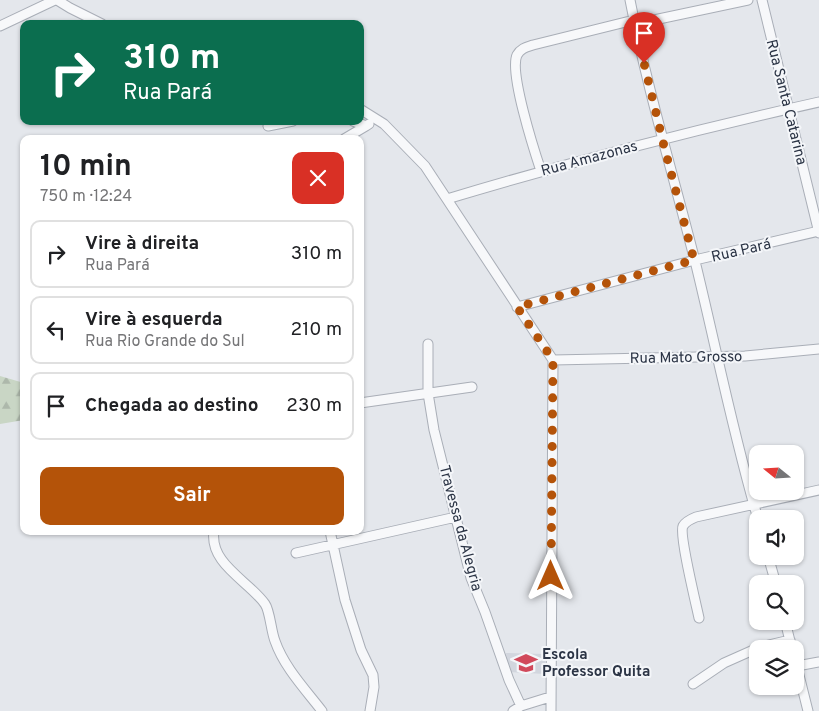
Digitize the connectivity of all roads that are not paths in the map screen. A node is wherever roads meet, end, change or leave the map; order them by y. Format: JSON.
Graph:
{"nodes":[{"id":1,"x":56,"y":0,"type":"edge"},
{"id":2,"x":630,"y":0,"type":"edge"},
{"id":3,"x":748,"y":0,"type":"edge"},
{"id":4,"x":762,"y":0,"type":"edge"},
{"id":5,"x":94,"y":20,"type":"edge"},
{"id":6,"x":634,"y":22,"type":"junction"},
{"id":7,"x":0,"y":26,"type":"edge"},
{"id":8,"x":819,"y":102,"type":"edge"},
{"id":9,"x":789,"y":109,"type":"junction"},
{"id":10,"x":364,"y":111,"type":"edge"},
{"id":11,"x":375,"y":118,"type":"junction"},
{"id":12,"x":273,"y":125,"type":"edge"},
{"id":13,"x":268,"y":126,"type":"dead end"},
{"id":14,"x":366,"y":126,"type":"joint"},
{"id":15,"x":351,"y":135,"type":"edge"},
{"id":16,"x":662,"y":139,"type":"junction"},
{"id":17,"x":541,"y":171,"type":"junction"},
{"id":18,"x":447,"y":199,"type":"junction"},
{"id":19,"x":819,"y":232,"type":"edge"},
{"id":20,"x":694,"y":260,"type":"junction"},
{"id":21,"x":517,"y":307,"type":"junction"},
{"id":22,"x":428,"y":344,"type":"dead end"},
{"id":23,"x":819,"y":349,"type":"edge"},
{"id":24,"x":716,"y":356,"type":"junction"},
{"id":25,"x":553,"y":360,"type":"junction"},
{"id":26,"x":472,"y":387,"type":"dead end"},
{"id":27,"x":428,"y":393,"type":"junction"},
{"id":28,"x":364,"y":402,"type":"edge"},
{"id":29,"x":819,"y":490,"type":"edge"},
{"id":30,"x":754,"y":505,"type":"junction"},
{"id":31,"x":755,"y":510,"type":"edge"},
{"id":32,"x":456,"y":517,"type":"junction"},
{"id":33,"x":214,"y":535,"type":"edge"},
{"id":34,"x":331,"y":535,"type":"edge"},
{"id":35,"x":332,"y":544,"type":"junction"},
{"id":36,"x":296,"y":553,"type":"dead end"},
{"id":37,"x":699,"y":618,"type":"dead end"},
{"id":38,"x":749,"y":652,"type":"edge"},
{"id":39,"x":819,"y":662,"type":"edge"},
{"id":40,"x":804,"y":663,"type":"edge"},
{"id":41,"x":693,"y":684,"type":"dead end"},
{"id":42,"x":804,"y":695,"type":"edge"},
{"id":43,"x":550,"y":697,"type":"junction"},
{"id":44,"x":521,"y":706,"type":"junction"},
{"id":45,"x":322,"y":711,"type":"edge"},
{"id":46,"x":370,"y":711,"type":"edge"},
{"id":47,"x":513,"y":711,"type":"edge"},
{"id":48,"x":551,"y":711,"type":"edge"},
{"id":49,"x":808,"y":711,"type":"edge"}],
"edges":[{"from":1,"to":5,"type":"street"},
{"from":1,"to":7,"type":"street"},
{"from":2,"to":6,"type":"street"},
{"from":3,"to":6,"type":"street"},
{"from":4,"to":9,"type":"street","name":"Rua Santa Catarina"},
{"from":6,"to":16,"type":"street"},
{"from":6,"to":17,"type":"street"},
{"from":8,"to":9,"type":"street","name":"Rua Amazonas"},
{"from":9,"to":16,"type":"street","name":"Rua Amazonas"},
{"from":9,"to":19,"type":"street","name":"Rua Santa Catarina"},
{"from":10,"to":11,"type":"street"},
{"from":11,"to":14,"type":"street"},
{"from":11,"to":18,"type":"street"},
{"from":12,"to":13,"type":"street"},
{"from":14,"to":15,"type":"street"},
{"from":16,"to":17,"type":"street","name":"Rua Amazonas"},
{"from":16,"to":20,"type":"street"},
{"from":17,"to":18,"type":"street","name":"Rua Amazonas"},
{"from":18,"to":21,"type":"street"},
{"from":19,"to":20,"type":"street","name":"Rua Pará"},
{"from":20,"to":21,"type":"street","name":"Rua Pará"},
{"from":20,"to":24,"type":"street"},
{"from":21,"to":25,"type":"street"},
{"from":22,"to":27,"type":"street","name":"Travessa da Alegria"},
{"from":23,"to":24,"type":"street","name":"Rua Mato Grosso"},
{"from":24,"to":25,"type":"street","name":"Rua Mato Grosso"},
{"from":24,"to":30,"type":"street"},
{"from":25,"to":43,"type":"street"},
{"from":26,"to":27,"type":"street"},
{"from":27,"to":28,"type":"street"},
{"from":27,"to":32,"type":"street","name":"Travessa da Alegria"},
{"from":29,"to":30,"type":"street"},
{"from":30,"to":31,"type":"street"},
{"from":30,"to":37,"type":"street"},
{"from":32,"to":35,"type":"street"},
{"from":32,"to":44,"type":"street","name":"Travessa da Alegria"},
{"from":33,"to":45,"type":"street"},
{"from":34,"to":35,"type":"street"},
{"from":35,"to":36,"type":"street"},
{"from":35,"to":46,"type":"street"},
{"from":38,"to":41,"type":"street"},
{"from":39,"to":40,"type":"street"},
{"from":42,"to":49,"type":"street"},
{"from":43,"to":44,"type":"street"},
{"from":43,"to":48,"type":"street"},
{"from":44,"to":47,"type":"street"}]}
